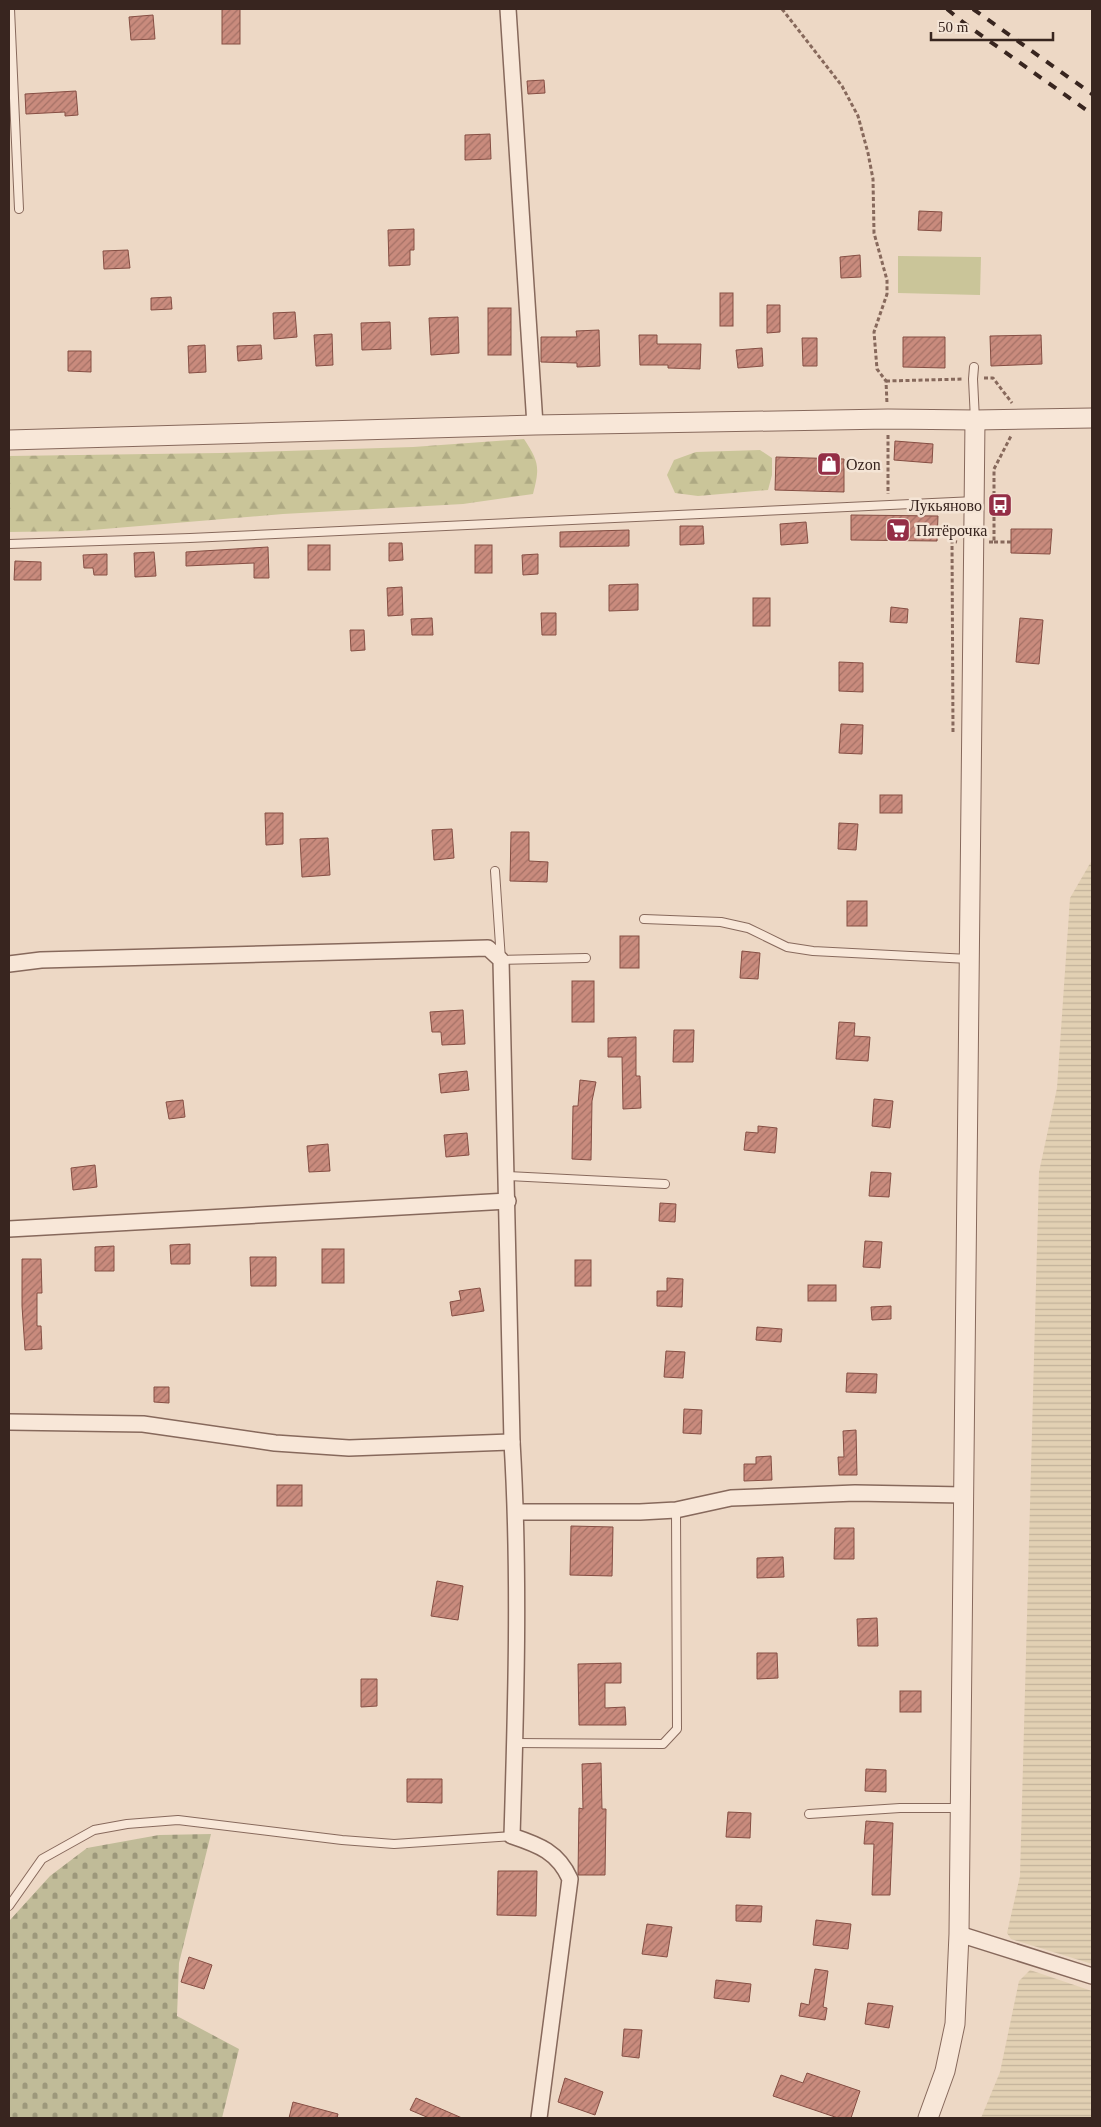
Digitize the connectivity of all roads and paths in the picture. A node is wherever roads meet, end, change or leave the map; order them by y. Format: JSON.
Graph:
{"nodes":[{"id":1,"x":10,"y":9,"type":"edge"},
{"id":2,"x":508,"y":9,"type":"edge"},
{"id":3,"x":782,"y":9,"type":"edge"},
{"id":4,"x":19,"y":209,"type":"dead end"},
{"id":5,"x":974,"y":367,"type":"dead end"},
{"id":6,"x":888,"y":418,"type":"junction"},
{"id":7,"x":1092,"y":418,"type":"edge"},
{"id":8,"x":975,"y":420,"type":"junction"},
{"id":9,"x":535,"y":424,"type":"junction"},
{"id":10,"x":888,"y":437,"type":"dead end"},
{"id":11,"x":9,"y":440,"type":"edge"},
{"id":12,"x":975,"y":501,"type":"junction"},
{"id":13,"x":888,"y":505,"type":"junction"},
{"id":14,"x":994,"y":542,"type":"dead end"},
{"id":15,"x":1011,"y":542,"type":"dead end"},
{"id":16,"x":9,"y":544,"type":"edge"},
{"id":17,"x":495,"y":871,"type":"dead end"},
{"id":18,"x":644,"y":919,"type":"dead end"},
{"id":19,"x":586,"y":958,"type":"dead end"},
{"id":20,"x":970,"y":959,"type":"junction"},
{"id":21,"x":501,"y":960,"type":"junction"},
{"id":22,"x":9,"y":964,"type":"edge"},
{"id":23,"x":507,"y":1176,"type":"junction"},
{"id":24,"x":665,"y":1184,"type":"dead end"},
{"id":25,"x":508,"y":1201,"type":"junction"},
{"id":26,"x":9,"y":1229,"type":"edge"},
{"id":27,"x":9,"y":1422,"type":"edge"},
{"id":28,"x":512,"y":1442,"type":"junction"},
{"id":29,"x":964,"y":1495,"type":"junction"},
{"id":30,"x":676,"y":1510,"type":"junction"},
{"id":31,"x":516,"y":1512,"type":"junction"},
{"id":32,"x":515,"y":1743,"type":"junction"},
{"id":33,"x":960,"y":1808,"type":"junction"},
{"id":34,"x":809,"y":1814,"type":"dead end"},
{"id":35,"x":512,"y":1836,"type":"junction"},
{"id":36,"x":9,"y":1906,"type":"edge"},
{"id":37,"x":959,"y":1934,"type":"junction"},
{"id":38,"x":1092,"y":1976,"type":"edge"},
{"id":39,"x":539,"y":2118,"type":"edge"},
{"id":40,"x":928,"y":2118,"type":"edge"}],
"edges":[{"from":1,"to":4,"type":"lane"},
{"from":2,"to":9,"type":"street"},
{"from":3,"to":6,"type":"path"},
{"from":5,"to":8,"type":"lane"},
{"from":6,"to":8,"type":"street"},
{"from":6,"to":9,"type":"street"},
{"from":7,"to":8,"type":"street"},
{"from":8,"to":12,"type":"street"},
{"from":9,"to":11,"type":"street"},
{"from":10,"to":13,"type":"path"},
{"from":12,"to":13,"type":"lane"},
{"from":12,"to":20,"type":"street"},
{"from":13,"to":16,"type":"lane"},
{"from":14,"to":15,"type":"path"},
{"from":17,"to":21,"type":"lane"},
{"from":18,"to":20,"type":"lane"},
{"from":19,"to":21,"type":"lane"},
{"from":20,"to":29,"type":"street"},
{"from":21,"to":22,"type":"street"},
{"from":21,"to":23,"type":"street"},
{"from":23,"to":24,"type":"lane"},
{"from":23,"to":25,"type":"street"},
{"from":25,"to":26,"type":"street"},
{"from":25,"to":28,"type":"street"},
{"from":27,"to":28,"type":"street"},
{"from":28,"to":31,"type":"street"},
{"from":29,"to":30,"type":"street"},
{"from":29,"to":33,"type":"street"},
{"from":30,"to":31,"type":"street"},
{"from":30,"to":32,"type":"lane"},
{"from":31,"to":32,"type":"street"},
{"from":32,"to":35,"type":"street"},
{"from":33,"to":34,"type":"lane"},
{"from":33,"to":37,"type":"street"},
{"from":35,"to":36,"type":"lane"},
{"from":35,"to":39,"type":"street"},
{"from":37,"to":38,"type":"street"},
{"from":37,"to":40,"type":"street"}]}
